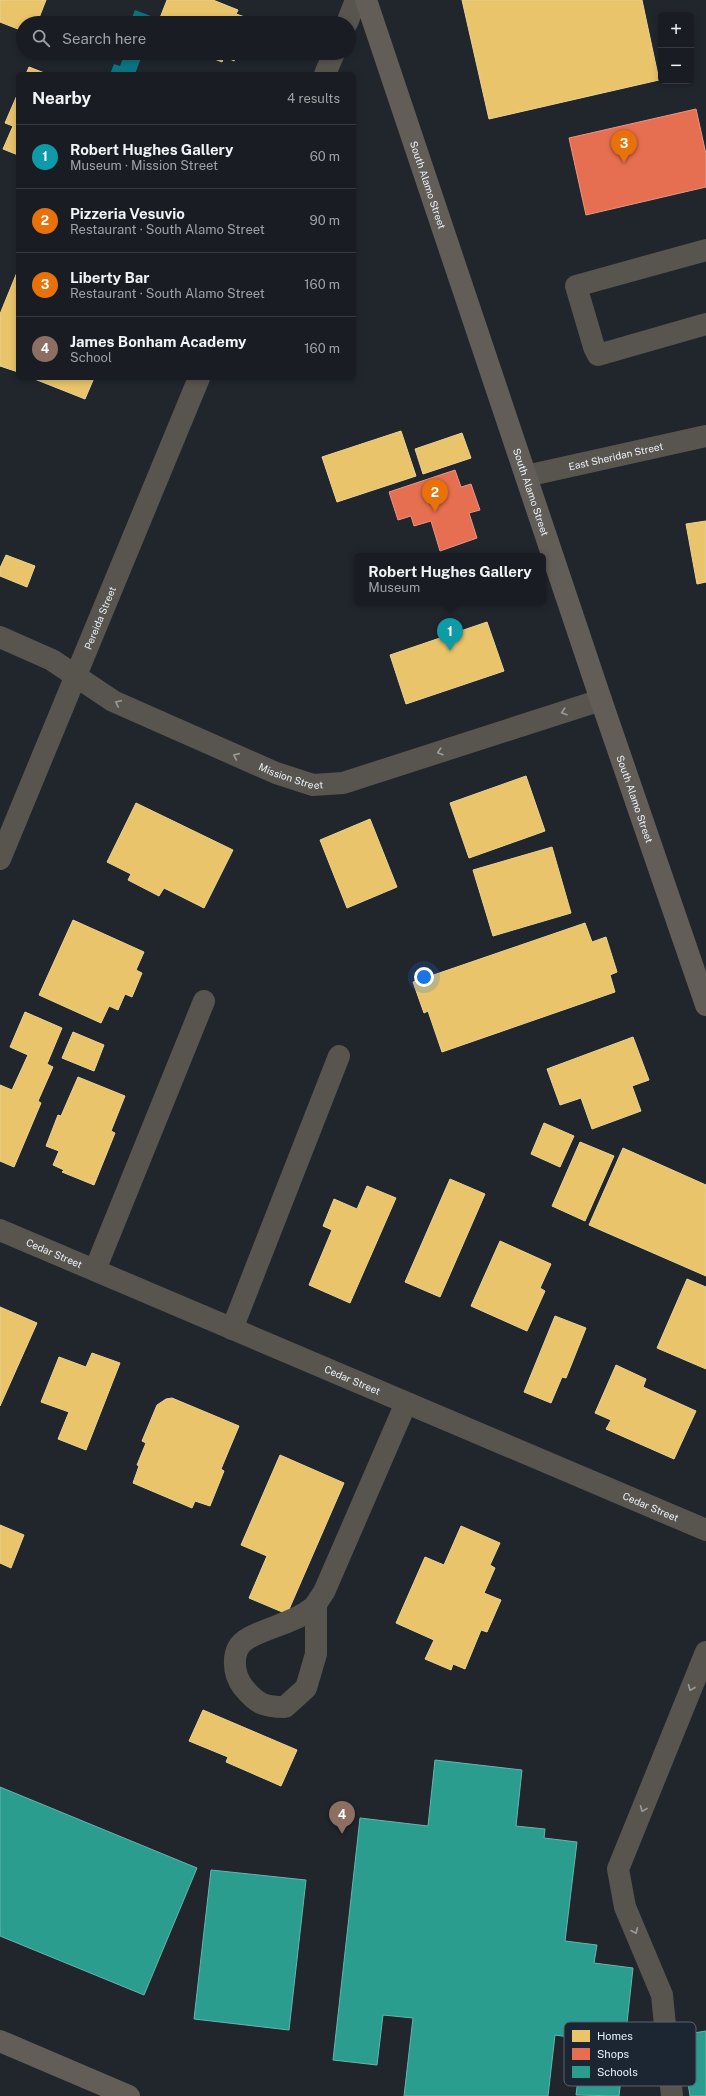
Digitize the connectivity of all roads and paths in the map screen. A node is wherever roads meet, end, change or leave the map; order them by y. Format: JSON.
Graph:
{"nodes":[{"id":1,"x":356,"y":0,"type":"edge"},
{"id":2,"x":366,"y":0,"type":"edge"},
{"id":3,"x":350,"y":16,"type":"edge"},
{"id":4,"x":331,"y":60,"type":"edge"},
{"id":5,"x":326,"y":72,"type":"edge"},
{"id":6,"x":706,"y":250,"type":"edge"},
{"id":7,"x":706,"y":324,"type":"edge"},
{"id":8,"x":198,"y":380,"type":"edge"},
{"id":9,"x":706,"y":436,"type":"edge"},
{"id":10,"x":526,"y":476,"type":"junction"},
{"id":11,"x":0,"y":637,"type":"edge"},
{"id":12,"x":76,"y":676,"type":"junction"},
{"id":13,"x":601,"y":700,"type":"junction"},
{"id":14,"x":0,"y":859,"type":"edge"},
{"id":15,"x":204,"y":1001,"type":"dead end"},
{"id":16,"x":706,"y":1005,"type":"edge"},
{"id":17,"x":339,"y":1056,"type":"dead end"},
{"id":18,"x":0,"y":1230,"type":"edge"},
{"id":19,"x":94,"y":1270,"type":"junction"},
{"id":20,"x":232,"y":1329,"type":"junction"},
{"id":21,"x":406,"y":1403,"type":"junction"},
{"id":22,"x":706,"y":1530,"type":"edge"},
{"id":23,"x":316,"y":1604,"type":"junction"},
{"id":24,"x":706,"y":1652,"type":"edge"},
{"id":25,"x":665,"y":2022,"type":"edge"},
{"id":26,"x":0,"y":2041,"type":"edge"},
{"id":27,"x":671,"y":2086,"type":"edge"},
{"id":28,"x":129,"y":2096,"type":"edge"},
{"id":29,"x":672,"y":2096,"type":"edge"}],
"edges":[{"from":1,"to":3,"type":"street"},
{"from":2,"to":10,"type":"main road","name":"South Alamo Street"},
{"from":4,"to":5,"type":"street"},
{"from":6,"to":7,"type":"street"},
{"from":8,"to":12,"type":"street","name":"Pereida Street"},
{"from":9,"to":10,"type":"street","name":"East Sheridan Street"},
{"from":10,"to":13,"type":"main road","name":"South Alamo Street"},
{"from":11,"to":12,"type":"street","name":"Mission Street"},
{"from":13,"to":12,"type":"street","name":"Mission Street","one_way":true},
{"from":12,"to":14,"type":"street","name":"Pereida Street"},
{"from":13,"to":16,"type":"main road","name":"South Alamo Street"},
{"from":15,"to":19,"type":"street"},
{"from":17,"to":20,"type":"street"},
{"from":18,"to":19,"type":"street","name":"Cedar Street"},
{"from":19,"to":20,"type":"street","name":"Cedar Street"},
{"from":20,"to":21,"type":"street","name":"Cedar Street"},
{"from":21,"to":22,"type":"street","name":"Cedar Street"},
{"from":21,"to":23,"type":"street"},
{"from":23,"to":23,"type":"street"},
{"from":24,"to":25,"type":"street","one_way":true},
{"from":26,"to":28,"type":"main road"},
{"from":27,"to":29,"type":"street","one_way":true}]}
